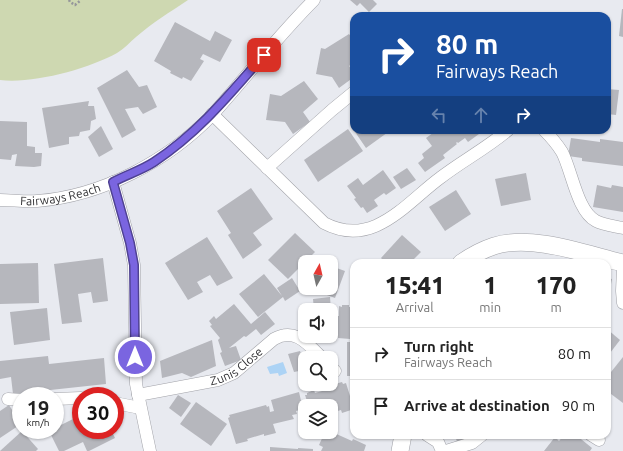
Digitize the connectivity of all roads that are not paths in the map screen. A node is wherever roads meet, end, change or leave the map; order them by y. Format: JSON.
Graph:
{"nodes":[{"id":1,"x":302,"y":0,"type":"edge"},
{"id":2,"x":314,"y":0,"type":"edge"},
{"id":3,"x":294,"y":20,"type":"junction"},
{"id":4,"x":350,"y":95,"type":"edge"},
{"id":5,"x":212,"y":114,"type":"junction"},
{"id":6,"x":502,"y":134,"type":"edge"},
{"id":7,"x":547,"y":134,"type":"edge"},
{"id":8,"x":267,"y":168,"type":"junction"},
{"id":9,"x":113,"y":182,"type":"junction"},
{"id":10,"x":0,"y":200,"type":"edge"},
{"id":11,"x":623,"y":228,"type":"edge"},
{"id":12,"x":467,"y":259,"type":"edge"},
{"id":13,"x":607,"y":259,"type":"edge"},
{"id":14,"x":611,"y":260,"type":"edge"},
{"id":15,"x":623,"y":263,"type":"edge"},
{"id":16,"x":623,"y":269,"type":"edge"},
{"id":17,"x":623,"y":303,"type":"edge"},
{"id":18,"x":315,"y":351,"type":"edge"},
{"id":19,"x":138,"y":395,"type":"junction"},
{"id":20,"x":8,"y":399,"type":"dead end"},
{"id":21,"x":12,"y":399,"type":"edge"},
{"id":22,"x":124,"y":405,"type":"edge"},
{"id":23,"x":140,"y":408,"type":"junction"},
{"id":24,"x":402,"y":439,"type":"edge"},
{"id":25,"x":433,"y":439,"type":"edge"},
{"id":26,"x":477,"y":439,"type":"edge"},
{"id":27,"x":150,"y":451,"type":"edge"},
{"id":28,"x":400,"y":451,"type":"edge"},
{"id":29,"x":442,"y":451,"type":"edge"},
{"id":30,"x":446,"y":451,"type":"edge"}],
"edges":[{"from":1,"to":3,"type":"street","name":"Fairways Reach"},
{"from":2,"to":3,"type":"street","name":"Fairways Reach"},
{"from":3,"to":5,"type":"street","name":"Fairways Reach"},
{"from":4,"to":8,"type":"street"},
{"from":5,"to":8,"type":"street"},
{"from":5,"to":9,"type":"street","name":"Fairways Reach"},
{"from":6,"to":8,"type":"street"},
{"from":7,"to":11,"type":"street"},
{"from":9,"to":10,"type":"street","name":"Fairways Reach"},
{"from":9,"to":19,"type":"street"},
{"from":12,"to":13,"type":"street"},
{"from":14,"to":15,"type":"street"},
{"from":16,"to":17,"type":"street"},
{"from":18,"to":19,"type":"street","name":"Zunis Close"},
{"from":19,"to":23,"type":"street"},
{"from":20,"to":21,"type":"street"},
{"from":22,"to":23,"type":"street"},
{"from":23,"to":27,"type":"street"},
{"from":24,"to":28,"type":"street"},
{"from":25,"to":29,"type":"street"},
{"from":26,"to":30,"type":"street"}]}
